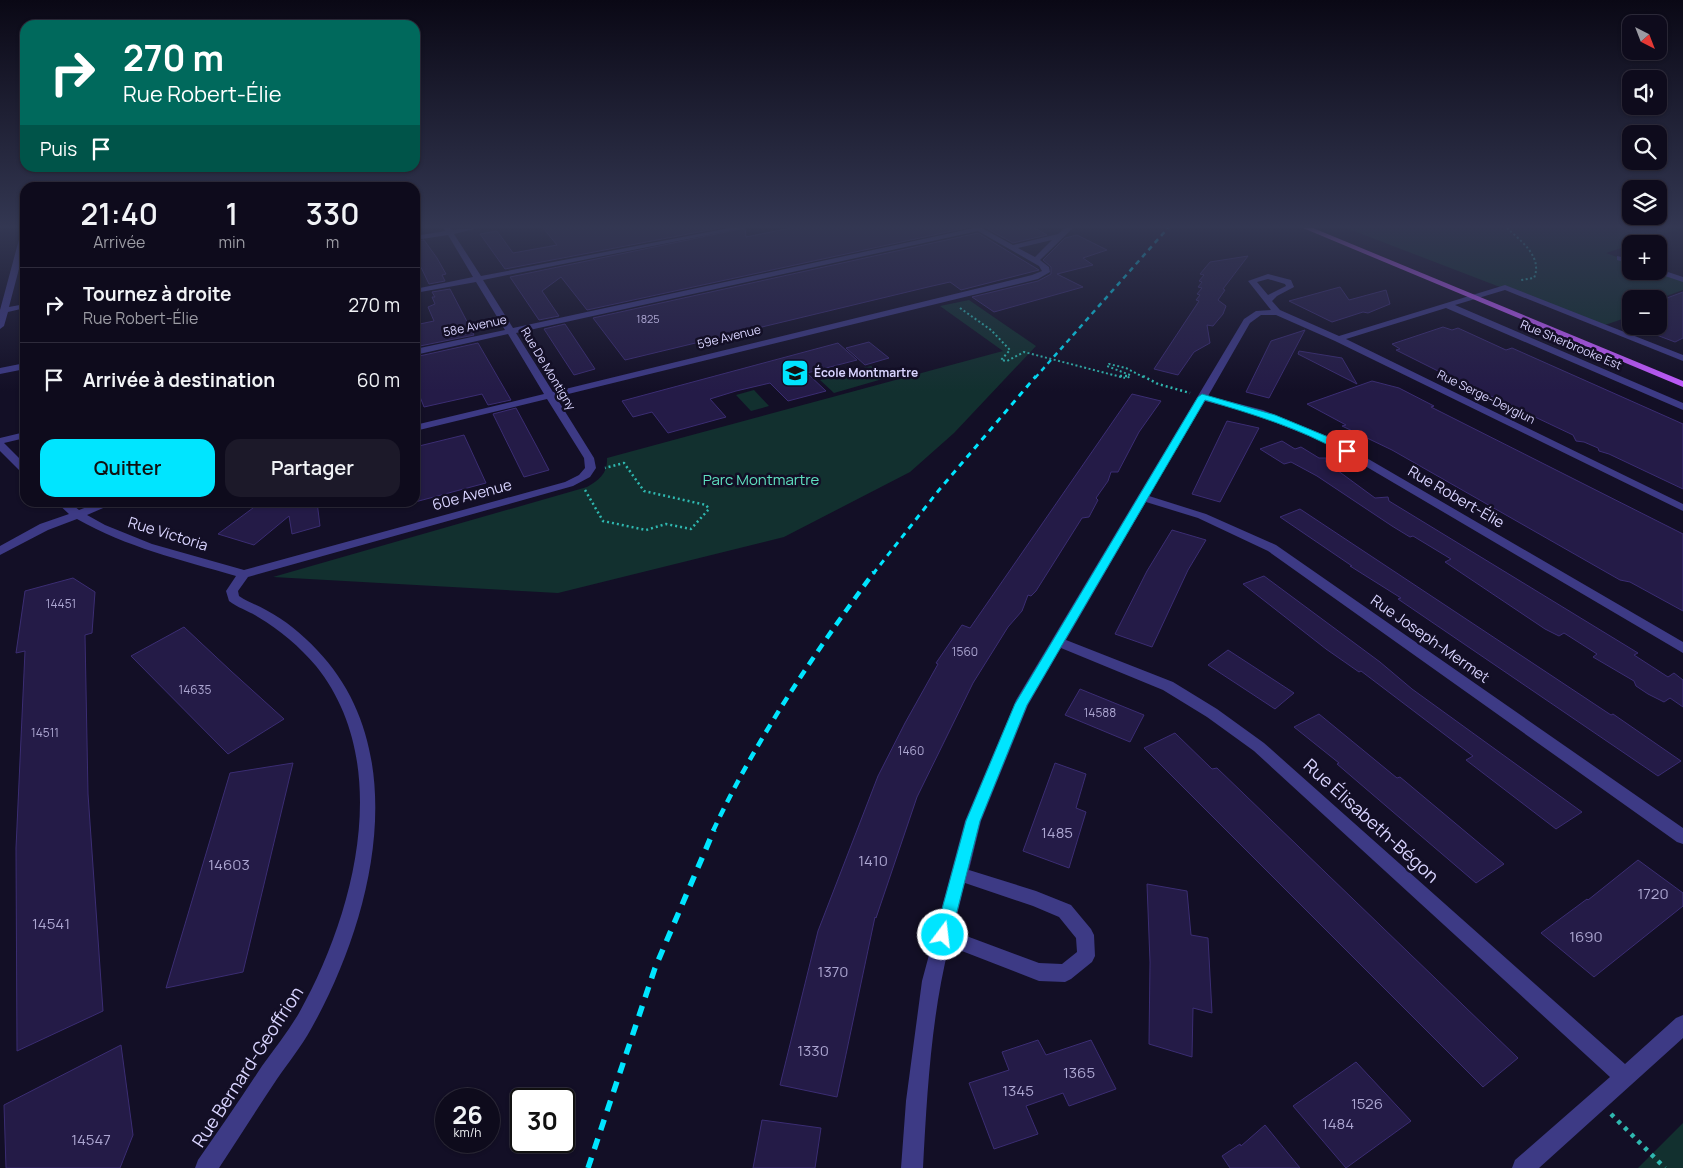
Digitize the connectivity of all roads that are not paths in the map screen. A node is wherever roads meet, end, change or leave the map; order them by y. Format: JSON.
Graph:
{"nodes":[{"id":1,"x":14,"y":283,"type":"edge"},
{"id":2,"x":459,"y":283,"type":"edge"},
{"id":3,"x":479,"y":283,"type":"edge"},
{"id":4,"x":732,"y":283,"type":"edge"},
{"id":5,"x":1012,"y":283,"type":"edge"},
{"id":6,"x":1439,"y":283,"type":"edge"},
{"id":7,"x":420,"y":290,"type":"edge"},
{"id":8,"x":1476,"y":298,"type":"junction"},
{"id":9,"x":1268,"y":300,"type":"dead end"},
{"id":10,"x":1449,"y":306,"type":"junction"},
{"id":11,"x":20,"y":307,"type":"edge"},
{"id":12,"x":5,"y":310,"type":"junction"},
{"id":13,"x":1277,"y":312,"type":"junction"},
{"id":14,"x":0,"y":326,"type":"edge"},
{"id":15,"x":510,"y":331,"type":"junction"},
{"id":16,"x":1338,"y":339,"type":"junction"},
{"id":17,"x":420,"y":351,"type":"edge"},
{"id":18,"x":1683,"y":358,"type":"edge"},
{"id":19,"x":20,"y":367,"type":"edge"},
{"id":20,"x":0,"y":371,"type":"edge"},
{"id":21,"x":1683,"y":384,"type":"edge"},
{"id":22,"x":548,"y":395,"type":"junction"},
{"id":23,"x":1202,"y":397,"type":"junction"},
{"id":24,"x":1683,"y":407,"type":"edge"},
{"id":25,"x":420,"y":427,"type":"edge"},
{"id":26,"x":20,"y":436,"type":"edge"},
{"id":27,"x":0,"y":440,"type":"edge"},
{"id":28,"x":0,"y":445,"type":"edge"},
{"id":29,"x":20,"y":465,"type":"edge"},
{"id":30,"x":590,"y":472,"type":"joint"},
{"id":31,"x":1143,"y":498,"type":"junction"},
{"id":32,"x":66,"y":507,"type":"edge"},
{"id":33,"x":96,"y":507,"type":"edge"},
{"id":34,"x":1683,"y":508,"type":"edge"},
{"id":35,"x":74,"y":514,"type":"junction"},
{"id":36,"x":0,"y":551,"type":"edge"},
{"id":37,"x":244,"y":574,"type":"junction"},
{"id":38,"x":1058,"y":642,"type":"junction"},
{"id":39,"x":1683,"y":648,"type":"edge"},
{"id":40,"x":1683,"y":837,"type":"edge"},
{"id":41,"x":959,"y":874,"type":"junction"},
{"id":42,"x":943,"y":935,"type":"junction"},
{"id":43,"x":1683,"y":1025,"type":"edge"},
{"id":44,"x":1625,"y":1077,"type":"junction"},
{"id":45,"x":206,"y":1168,"type":"edge"},
{"id":46,"x":912,"y":1168,"type":"edge"},
{"id":47,"x":1523,"y":1168,"type":"edge"}],
"edges":[{"from":1,"to":12,"type":"street"},
{"from":2,"to":7,"type":"street"},
{"from":3,"to":15,"type":"street","name":"Rue De Montigny"},
{"from":4,"to":15,"type":"street","name":"58e Avenue"},
{"from":5,"to":22,"type":"street","name":"59e Avenue"},
{"from":6,"to":8,"type":"main road","name":"Rue Sherbrooke Est"},
{"from":8,"to":10,"type":"street"},
{"from":8,"to":18,"type":"street","name":"Rue Sherbrooke Est"},
{"from":8,"to":21,"type":"main road","name":"Rue Sherbrooke Est"},
{"from":9,"to":13,"type":"street"},
{"from":10,"to":16,"type":"street"},
{"from":10,"to":24,"type":"street","name":"Rue Sherbrooke Est"},
{"from":11,"to":12,"type":"street"},
{"from":12,"to":14,"type":"street"},
{"from":13,"to":16,"type":"street","name":"Rue Serge-Deyglun"},
{"from":13,"to":23,"type":"street"},
{"from":15,"to":17,"type":"street","name":"58e Avenue"},
{"from":15,"to":22,"type":"street","name":"Rue De Montigny"},
{"from":16,"to":34,"type":"street","name":"Rue Serge-Deyglun"},
{"from":19,"to":20,"type":"street"},
{"from":22,"to":25,"type":"street","name":"59e Avenue"},
{"from":22,"to":30,"type":"street","name":"Rue De Montigny"},
{"from":23,"to":31,"type":"street"},
{"from":23,"to":39,"type":"street","name":"Rue Robert-Élie"},
{"from":26,"to":27,"type":"street"},
{"from":28,"to":29,"type":"street"},
{"from":30,"to":37,"type":"street","name":"60e Avenue"},
{"from":31,"to":38,"type":"street"},
{"from":31,"to":40,"type":"street","name":"Rue Joseph-Mermet"},
{"from":32,"to":35,"type":"street","name":"Rue Victoria"},
{"from":33,"to":35,"type":"street"},
{"from":35,"to":36,"type":"street"},
{"from":35,"to":37,"type":"street","name":"Rue Victoria"},
{"from":37,"to":45,"type":"street","name":"Rue Bernard-Geoffrion"},
{"from":38,"to":41,"type":"street"},
{"from":38,"to":44,"type":"street","name":"Rue Élisabeth-Bégon"},
{"from":41,"to":42,"type":"street"},
{"from":41,"to":42,"type":"street"},
{"from":42,"to":46,"type":"street"},
{"from":43,"to":44,"type":"street"},
{"from":44,"to":47,"type":"street"}]}
